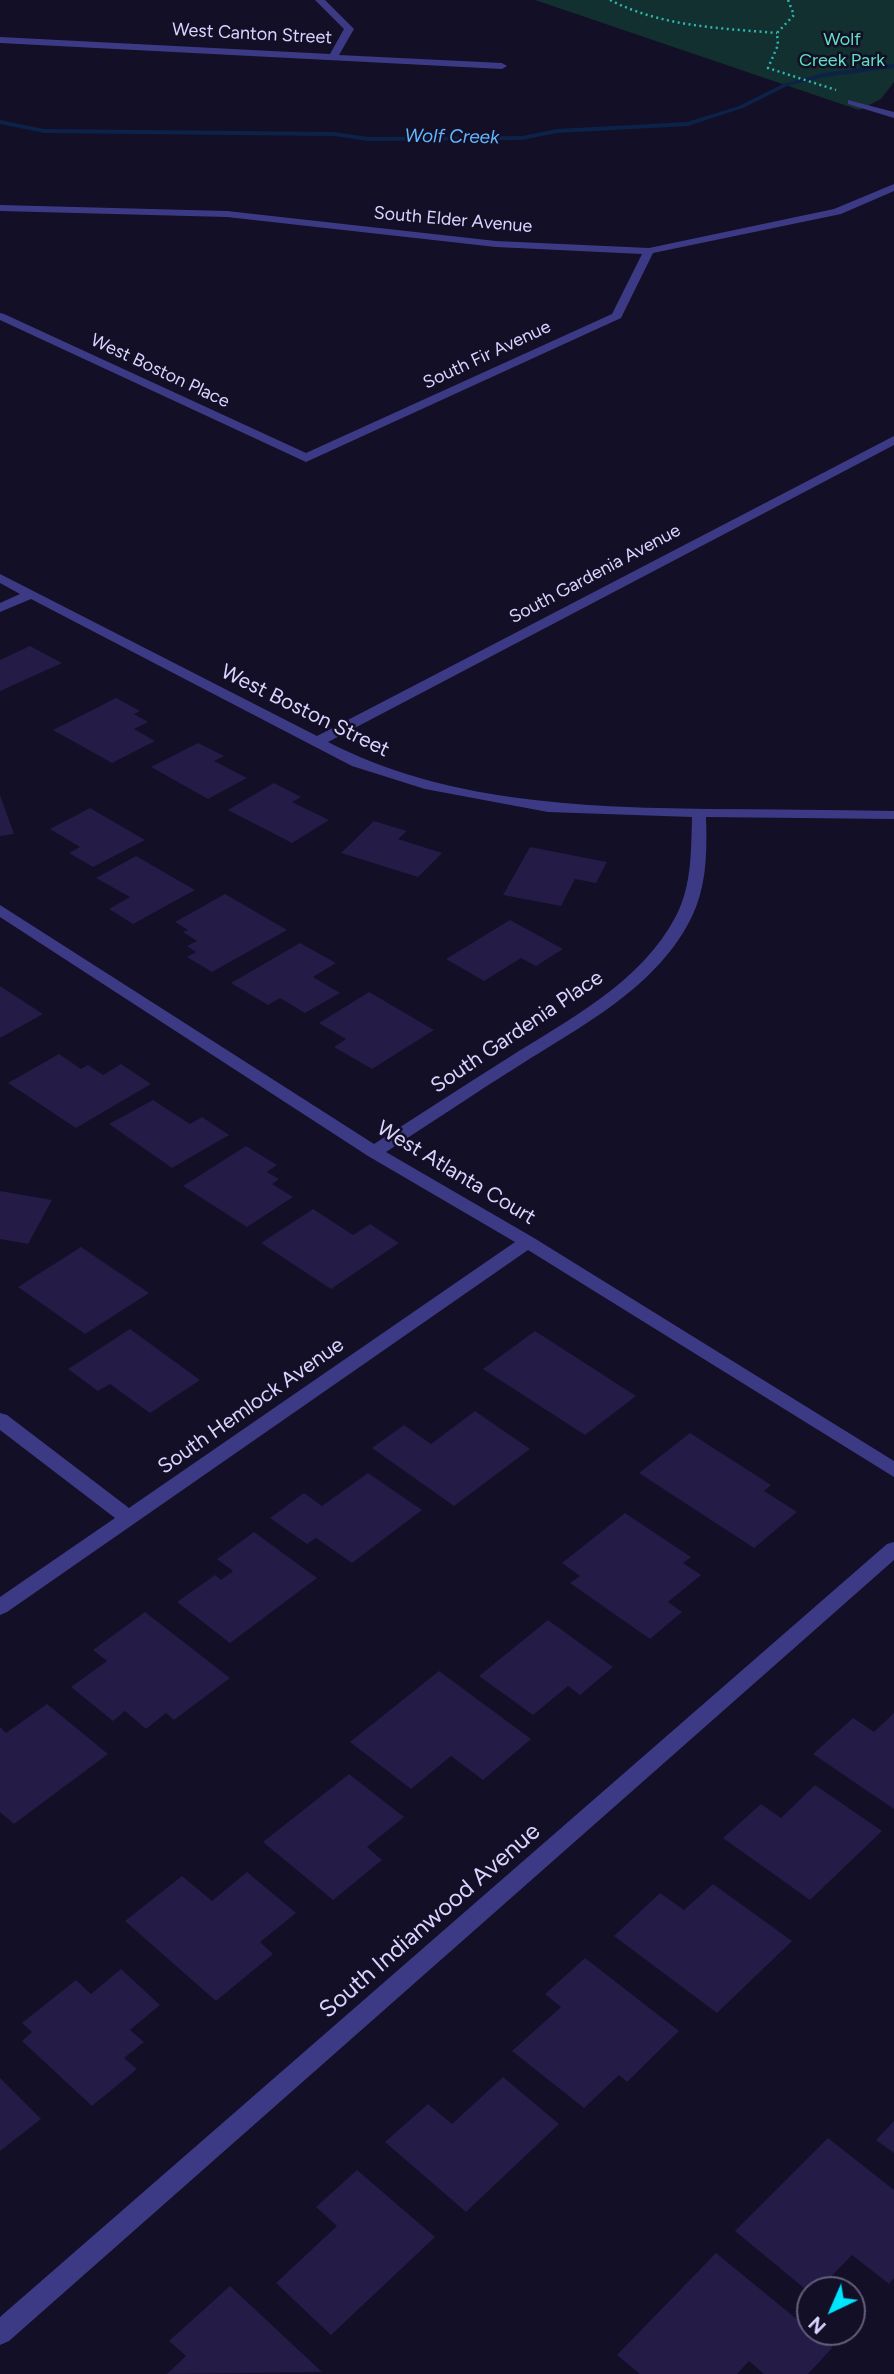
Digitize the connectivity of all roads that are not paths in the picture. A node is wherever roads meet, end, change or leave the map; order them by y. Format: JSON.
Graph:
{"nodes":[{"id":1,"x":320,"y":0,"type":"edge"},
{"id":2,"x":0,"y":40,"type":"edge"},
{"id":3,"x":333,"y":57,"type":"junction"},
{"id":4,"x":502,"y":66,"type":"dead end"},
{"id":5,"x":852,"y":102,"type":"dead end"},
{"id":6,"x":894,"y":116,"type":"edge"},
{"id":7,"x":894,"y":187,"type":"edge"},
{"id":8,"x":0,"y":208,"type":"edge"},
{"id":9,"x":649,"y":251,"type":"junction"},
{"id":10,"x":0,"y":316,"type":"edge"},
{"id":11,"x":894,"y":440,"type":"edge"},
{"id":12,"x":306,"y":458,"type":"joint"},
{"id":13,"x":0,"y":578,"type":"edge"},
{"id":14,"x":31,"y":594,"type":"junction"},
{"id":15,"x":0,"y":608,"type":"edge"},
{"id":16,"x":315,"y":743,"type":"junction"},
{"id":17,"x":699,"y":814,"type":"junction"},
{"id":18,"x":894,"y":816,"type":"edge"},
{"id":19,"x":0,"y":910,"type":"edge"},
{"id":20,"x":374,"y":1152,"type":"junction"},
{"id":21,"x":528,"y":1242,"type":"junction"},
{"id":22,"x":0,"y":1420,"type":"edge"},
{"id":23,"x":894,"y":1469,"type":"edge"},
{"id":24,"x":128,"y":1518,"type":"junction"},
{"id":25,"x":894,"y":1549,"type":"edge"},
{"id":26,"x":0,"y":1607,"type":"edge"},
{"id":27,"x":0,"y":2333,"type":"edge"}],
"edges":[{"from":1,"to":3,"type":"street"},
{"from":2,"to":3,"type":"street","name":"West Canton Street"},
{"from":3,"to":4,"type":"street","name":"West Canton Street"},
{"from":5,"to":6,"type":"street"},
{"from":7,"to":9,"type":"street","name":"South Elder Avenue"},
{"from":8,"to":9,"type":"street","name":"South Elder Avenue"},
{"from":9,"to":12,"type":"street","name":"South Fir Avenue"},
{"from":10,"to":12,"type":"street","name":"West Boston Place"},
{"from":11,"to":16,"type":"street","name":"South Gardenia Avenue"},
{"from":13,"to":14,"type":"street","name":"West Boston Street"},
{"from":14,"to":15,"type":"street"},
{"from":14,"to":16,"type":"street","name":"West Boston Street"},
{"from":16,"to":17,"type":"street","name":"West Boston Street"},
{"from":17,"to":18,"type":"street"},
{"from":17,"to":20,"type":"street","name":"South Gardenia Place"},
{"from":19,"to":20,"type":"street","name":"West Atlanta Court"},
{"from":20,"to":21,"type":"street","name":"West Atlanta Court"},
{"from":21,"to":23,"type":"street","name":"West Atlanta Court"},
{"from":21,"to":24,"type":"street","name":"South Hemlock Avenue"},
{"from":22,"to":24,"type":"street"},
{"from":24,"to":26,"type":"street","name":"South Hemlock Avenue"},
{"from":25,"to":27,"type":"street","name":"South Indianwood Avenue"}]}
